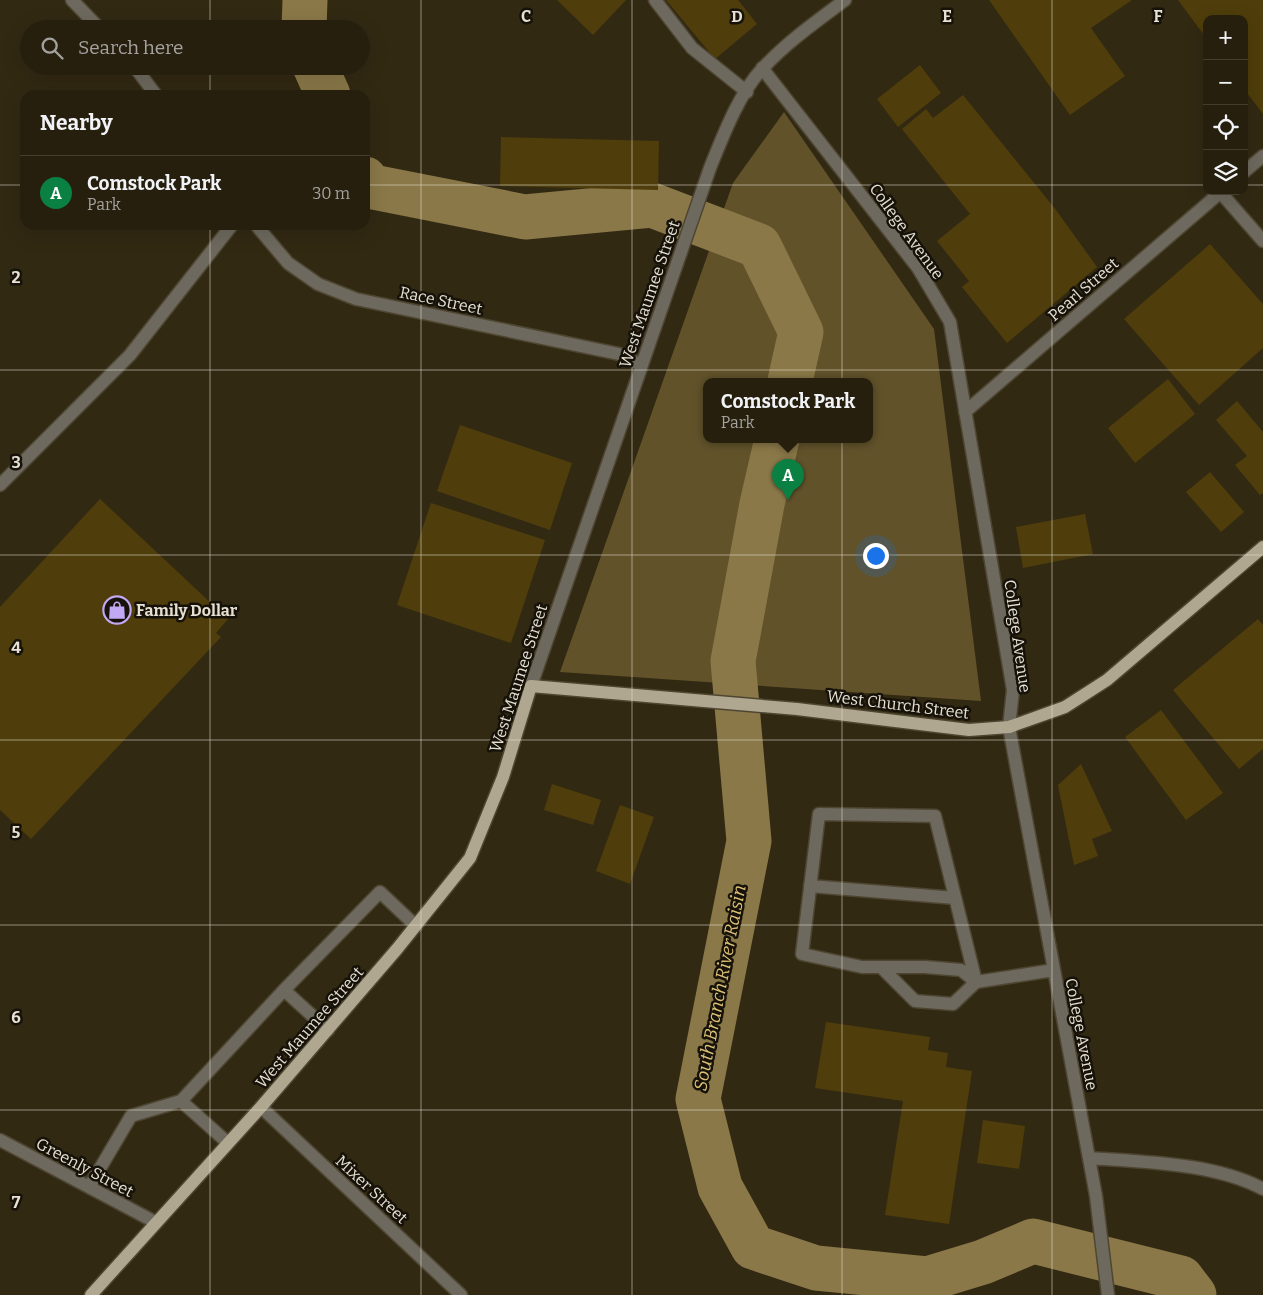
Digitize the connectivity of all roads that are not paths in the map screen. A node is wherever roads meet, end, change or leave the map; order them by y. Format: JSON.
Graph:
{"nodes":[{"id":1,"x":72,"y":0,"type":"edge"},
{"id":2,"x":655,"y":0,"type":"edge"},
{"id":3,"x":846,"y":0,"type":"edge"},
{"id":4,"x":91,"y":20,"type":"edge"},
{"id":5,"x":762,"y":68,"type":"junction"},
{"id":6,"x":141,"y":75,"type":"edge"},
{"id":7,"x":152,"y":90,"type":"edge"},
{"id":8,"x":746,"y":92,"type":"junction"},
{"id":9,"x":1263,"y":156,"type":"edge"},
{"id":10,"x":1248,"y":169,"type":"edge"},
{"id":11,"x":1218,"y":195,"type":"edge"},
{"id":12,"x":1224,"y":195,"type":"edge"},
{"id":13,"x":228,"y":230,"type":"edge"},
{"id":14,"x":260,"y":230,"type":"edge"},
{"id":15,"x":1263,"y":241,"type":"edge"},
{"id":16,"x":641,"y":365,"type":"junction"},
{"id":17,"x":965,"y":412,"type":"junction"},
{"id":18,"x":0,"y":486,"type":"edge"},
{"id":19,"x":1263,"y":547,"type":"edge"},
{"id":20,"x":531,"y":686,"type":"junction"},
{"id":21,"x":1009,"y":727,"type":"junction"},
{"id":22,"x":810,"y":886,"type":"junction"},
{"id":23,"x":955,"y":898,"type":"junction"},
{"id":24,"x":416,"y":926,"type":"junction"},
{"id":25,"x":881,"y":967,"type":"junction"},
{"id":26,"x":1054,"y":970,"type":"junction"},
{"id":27,"x":976,"y":982,"type":"junction"},
{"id":28,"x":284,"y":990,"type":"junction"},
{"id":29,"x":328,"y":1030,"type":"junction"},
{"id":30,"x":181,"y":1101,"type":"junction"},
{"id":31,"x":261,"y":1106,"type":"junction"},
{"id":32,"x":0,"y":1140,"type":"edge"},
{"id":33,"x":228,"y":1143,"type":"junction"},
{"id":34,"x":1089,"y":1158,"type":"junction"},
{"id":35,"x":89,"y":1187,"type":"junction"},
{"id":36,"x":1263,"y":1189,"type":"edge"},
{"id":37,"x":155,"y":1222,"type":"junction"},
{"id":38,"x":90,"y":1295,"type":"edge"},
{"id":39,"x":461,"y":1295,"type":"edge"},
{"id":40,"x":1108,"y":1295,"type":"edge"}],
"edges":[{"from":1,"to":4,"type":"street"},
{"from":2,"to":8,"type":"street"},
{"from":3,"to":5,"type":"street","name":"West Maumee Street"},
{"from":5,"to":8,"type":"street","name":"West Maumee Street"},
{"from":5,"to":17,"type":"street","name":"College Avenue"},
{"from":6,"to":7,"type":"street"},
{"from":8,"to":16,"type":"street","name":"West Maumee Street"},
{"from":9,"to":10,"type":"street"},
{"from":11,"to":17,"type":"street","name":"Pearl Street"},
{"from":12,"to":15,"type":"street"},
{"from":13,"to":18,"type":"street"},
{"from":14,"to":16,"type":"street","name":"Race Street"},
{"from":16,"to":20,"type":"street","name":"West Maumee Street"},
{"from":17,"to":21,"type":"street","name":"College Avenue"},
{"from":19,"to":21,"type":"main road","name":"West Church Street"},
{"from":20,"to":21,"type":"main road","name":"West Church Street"},
{"from":20,"to":24,"type":"main road","name":"West Maumee Street"},
{"from":21,"to":26,"type":"street","name":"College Avenue"},
{"from":22,"to":23,"type":"street"},
{"from":22,"to":23,"type":"street"},
{"from":22,"to":25,"type":"street"},
{"from":23,"to":27,"type":"street"},
{"from":24,"to":28,"type":"street"},
{"from":24,"to":29,"type":"main road","name":"West Maumee Street"},
{"from":25,"to":27,"type":"street"},
{"from":25,"to":27,"type":"street"},
{"from":26,"to":27,"type":"street"},
{"from":26,"to":34,"type":"street","name":"College Avenue"},
{"from":28,"to":29,"type":"street"},
{"from":28,"to":30,"type":"street"},
{"from":29,"to":31,"type":"main road","name":"West Maumee Street"},
{"from":30,"to":33,"type":"street"},
{"from":30,"to":35,"type":"street"},
{"from":31,"to":33,"type":"main road","name":"West Maumee Street"},
{"from":31,"to":39,"type":"street","name":"Mixer Street"},
{"from":32,"to":35,"type":"street","name":"Greenly Street"},
{"from":33,"to":37,"type":"main road","name":"West Maumee Street"},
{"from":34,"to":36,"type":"street"},
{"from":34,"to":40,"type":"street","name":"College Avenue"},
{"from":35,"to":37,"type":"street","name":"Greenly Street"},
{"from":37,"to":38,"type":"main road","name":"West Maumee Street"}]}
